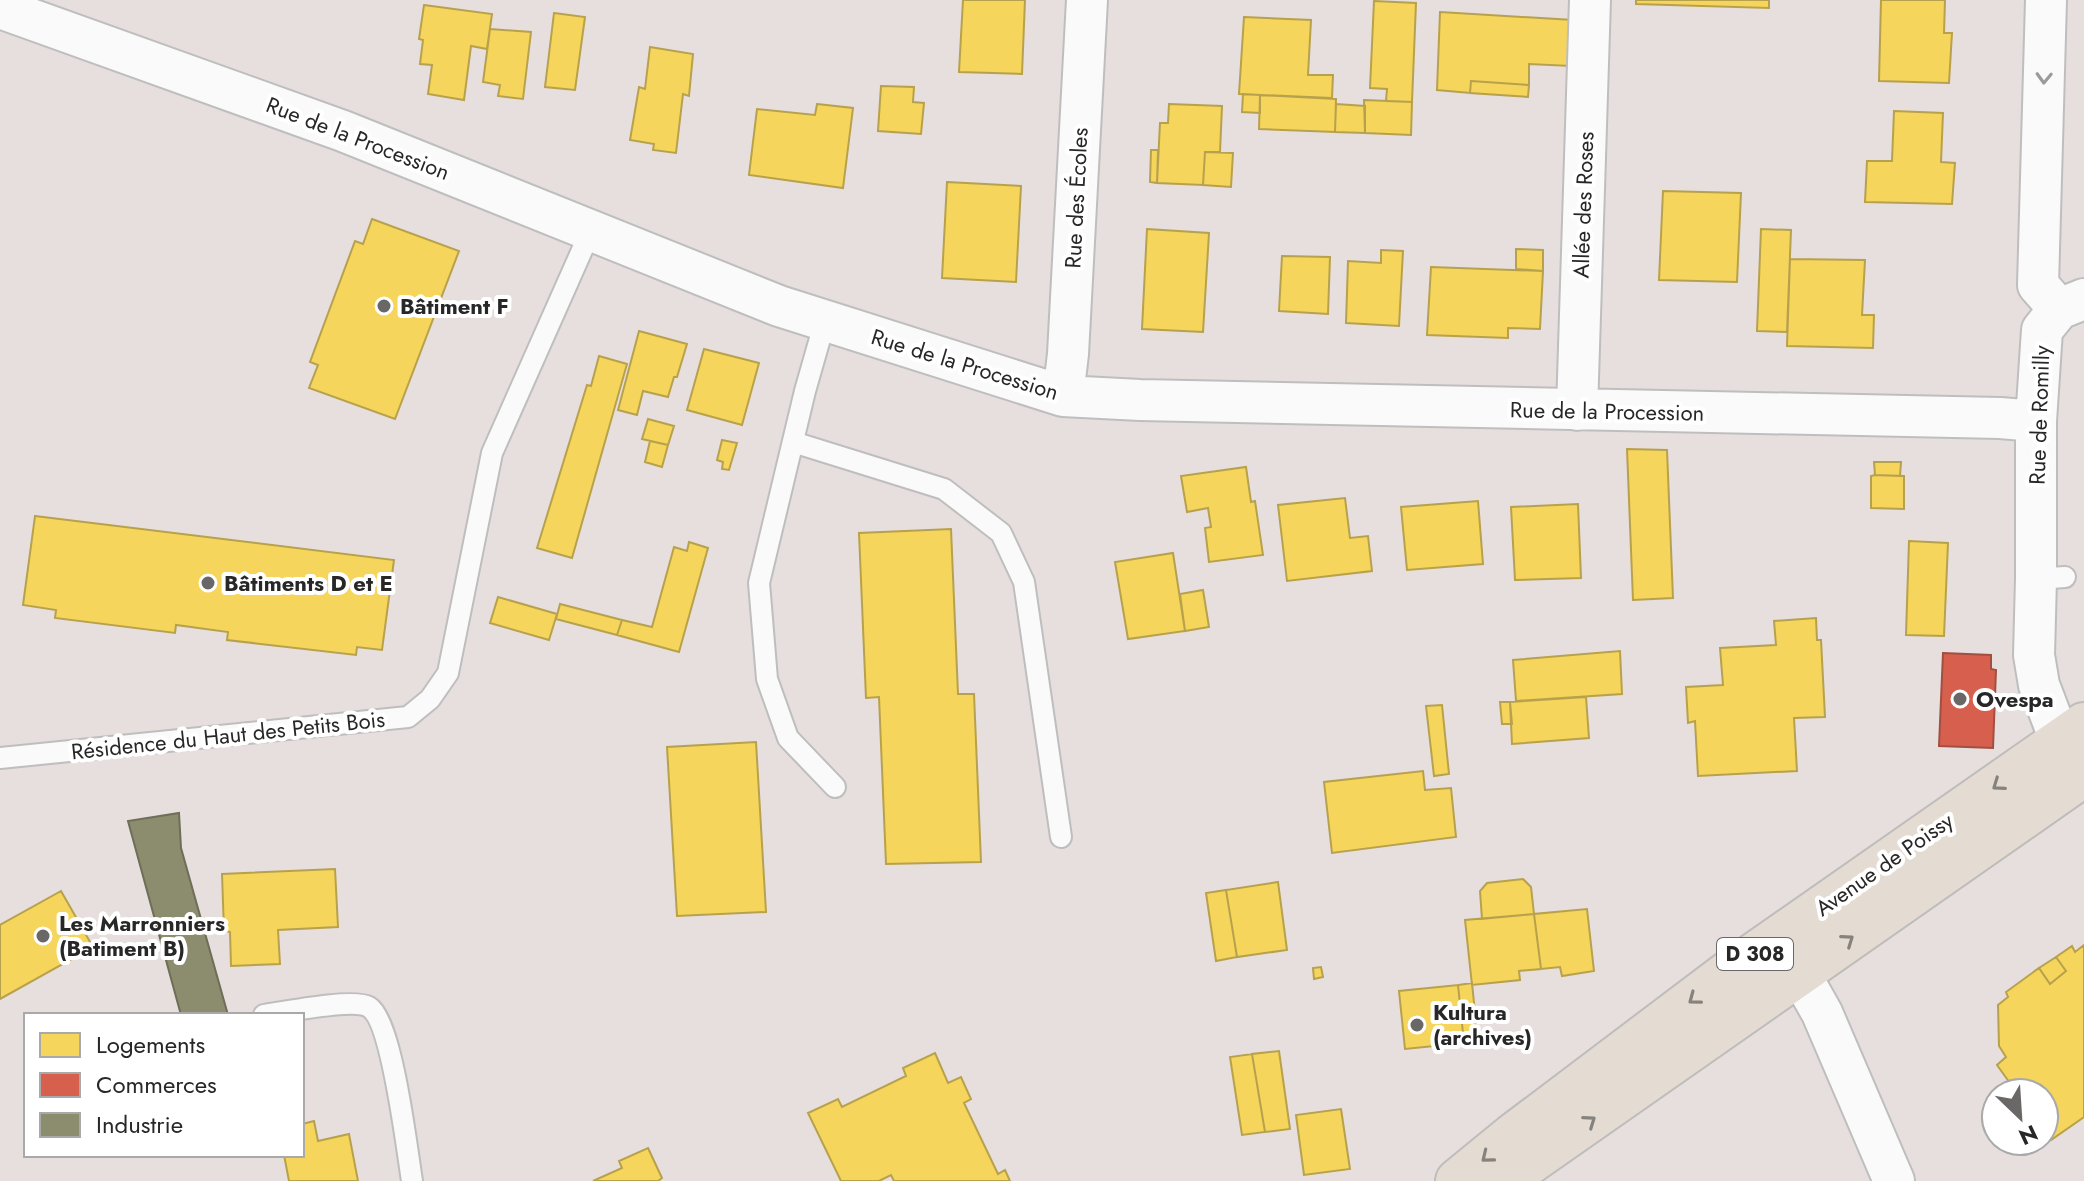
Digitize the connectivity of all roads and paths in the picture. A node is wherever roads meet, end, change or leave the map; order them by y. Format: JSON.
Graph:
{"nodes":[{"id":1,"x":1087,"y":0,"type":"edge"},
{"id":2,"x":1590,"y":0,"type":"edge"},
{"id":3,"x":2046,"y":0,"type":"edge"},
{"id":4,"x":0,"y":8,"type":"edge"},
{"id":5,"x":591,"y":230,"type":"junction"},
{"id":6,"x":2071,"y":304,"type":"edge"},
{"id":7,"x":825,"y":321,"type":"junction"},
{"id":8,"x":1063,"y":396,"type":"junction"},
{"id":9,"x":1577,"y":410,"type":"junction"},
{"id":10,"x":2036,"y":421,"type":"junction"},
{"id":11,"x":793,"y":442,"type":"junction"},
{"id":12,"x":2079,"y":752,"type":"edge"},
{"id":13,"x":0,"y":758,"type":"edge"},
{"id":14,"x":835,"y":787,"type":"dead end"},
{"id":15,"x":1061,"y":837,"type":"dead end"},
{"id":16,"x":1779,"y":937,"type":"junction"},
{"id":17,"x":1800,"y":974,"type":"junction"},
{"id":18,"x":279,"y":1013,"type":"edge"},
{"id":19,"x":412,"y":1181,"type":"edge"},
{"id":20,"x":1458,"y":1181,"type":"edge"},
{"id":21,"x":1502,"y":1181,"type":"edge"},
{"id":22,"x":1894,"y":1181,"type":"edge"}],
"edges":[{"from":1,"to":8,"type":"street","name":"Rue des Écoles"},
{"from":2,"to":9,"type":"street","name":"Allée des Roses"},
{"from":3,"to":6,"type":"street","name":"Rue de Romilly","one_way":true},
{"from":4,"to":5,"type":"street","name":"Rue de la Procession"},
{"from":5,"to":7,"type":"street","name":"Rue de la Procession"},
{"from":5,"to":13,"type":"lane","name":"Résidence du Haut des Petits Bois"},
{"from":6,"to":10,"type":"street","name":"Rue de Romilly"},
{"from":7,"to":8,"type":"street","name":"Rue de la Procession"},
{"from":7,"to":11,"type":"lane"},
{"from":8,"to":9,"type":"street","name":"Rue de la Procession"},
{"from":9,"to":10,"type":"street","name":"Rue de la Procession"},
{"from":10,"to":12,"type":"street","name":"Rue de Romilly"},
{"from":11,"to":14,"type":"lane"},
{"from":11,"to":15,"type":"lane"},
{"from":12,"to":16,"type":"main road","name":"Avenue de Poissy","number":"D 308","one_way":true},
{"from":17,"to":12,"type":"main road","name":"Avenue de Poissy","number":"D 308","one_way":true},
{"from":16,"to":17,"type":"main road"},
{"from":16,"to":20,"type":"main road","name":"Avenue de Poissy","number":"D 308","one_way":true},
{"from":21,"to":17,"type":"main road","name":"Avenue de Poissy","number":"D 308","one_way":true},
{"from":17,"to":22,"type":"street"},
{"from":18,"to":19,"type":"lane"}]}
